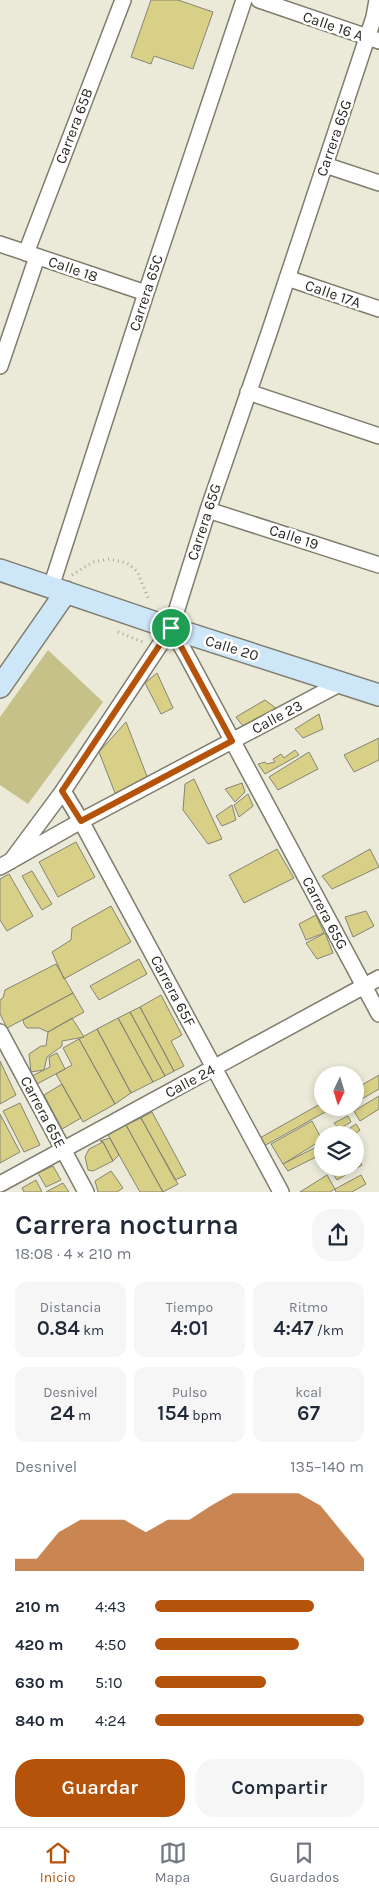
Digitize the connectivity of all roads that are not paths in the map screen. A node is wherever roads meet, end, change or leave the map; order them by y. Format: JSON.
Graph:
{"nodes":[{"id":1,"x":123,"y":0,"type":"edge"},
{"id":2,"x":244,"y":0,"type":"edge"},
{"id":3,"x":259,"y":0,"type":"edge"},
{"id":4,"x":377,"y":0,"type":"edge"},
{"id":5,"x":373,"y":39,"type":"edge"},
{"id":6,"x":325,"y":165,"type":"junction"},
{"id":7,"x":379,"y":183,"type":"edge"},
{"id":8,"x":0,"y":244,"type":"edge"},
{"id":9,"x":31,"y":255,"type":"junction"},
{"id":10,"x":287,"y":278,"type":"junction"},
{"id":11,"x":146,"y":293,"type":"junction"},
{"id":12,"x":379,"y":309,"type":"edge"},
{"id":13,"x":0,"y":366,"type":"edge"},
{"id":14,"x":248,"y":392,"type":"junction"},
{"id":15,"x":379,"y":436,"type":"edge"},
{"id":16,"x":208,"y":510,"type":"junction"},
{"id":17,"x":379,"y":564,"type":"edge"},
{"id":18,"x":0,"y":570,"type":"edge"},
{"id":19,"x":62,"y":585,"type":"junction"},
{"id":20,"x":171,"y":628,"type":"junction"},
{"id":21,"x":343,"y":682,"type":"junction"},
{"id":22,"x":0,"y":686,"type":"edge"},
{"id":23,"x":379,"y":695,"type":"edge"},
{"id":24,"x":232,"y":741,"type":"junction"},
{"id":25,"x":62,"y":791,"type":"junction"},
{"id":26,"x":81,"y":821,"type":"junction"},
{"id":27,"x":5,"y":864,"type":"edge"},
{"id":28,"x":379,"y":978,"type":"edge"},
{"id":29,"x":364,"y":986,"type":"junction"},
{"id":30,"x":379,"y":1014,"type":"edge"},
{"id":31,"x":0,"y":1032,"type":"edge"},
{"id":32,"x":214,"y":1069,"type":"junction"},
{"id":33,"x":63,"y":1148,"type":"junction"},
{"id":34,"x":0,"y":1184,"type":"edge"},
{"id":35,"x":86,"y":1192,"type":"edge"},
{"id":36,"x":281,"y":1192,"type":"edge"}],
"edges":[{"from":1,"to":9,"type":"street","name":"Carrera 65B"},
{"from":2,"to":11,"type":"street","name":"Carrera 65C"},
{"from":3,"to":5,"type":"street","name":"Calle 16 A"},
{"from":4,"to":5,"type":"street","name":"Carrera 65G"},
{"from":5,"to":6,"type":"street","name":"Carrera 65G"},
{"from":6,"to":7,"type":"street"},
{"from":6,"to":10,"type":"street","name":"Carrera 65G"},
{"from":8,"to":9,"type":"street","name":"Calle 18"},
{"from":9,"to":11,"type":"street","name":"Calle 18"},
{"from":9,"to":13,"type":"street","name":"Carrera 65B"},
{"from":10,"to":12,"type":"street","name":"Calle 17A"},
{"from":10,"to":14,"type":"street","name":"Carrera 65G"},
{"from":11,"to":19,"type":"street","name":"Carrera 65C"},
{"from":14,"to":15,"type":"street"},
{"from":14,"to":16,"type":"street","name":"Carrera 65G"},
{"from":16,"to":17,"type":"street","name":"Calle 19"},
{"from":16,"to":20,"type":"street","name":"Carrera 65G"},
{"from":18,"to":19,"type":"street","name":"Calle 20"},
{"from":19,"to":20,"type":"street","name":"Calle 20"},
{"from":19,"to":22,"type":"street"},
{"from":20,"to":21,"type":"street","name":"Calle 20"},
{"from":20,"to":24,"type":"street","name":"Carrera 65G"},
{"from":20,"to":25,"type":"street"},
{"from":21,"to":23,"type":"street","name":"Calle 20"},
{"from":21,"to":24,"type":"street","name":"Calle 23"},
{"from":24,"to":26,"type":"street","name":"Calle 23"},
{"from":24,"to":29,"type":"street","name":"Carrera 65G"},
{"from":25,"to":26,"type":"street","name":"Carrera 65F"},
{"from":25,"to":27,"type":"street"},
{"from":26,"to":27,"type":"street","name":"Calle 23"},
{"from":26,"to":32,"type":"street","name":"Carrera 65F"},
{"from":28,"to":29,"type":"street","name":"Calle 24"},
{"from":29,"to":30,"type":"street","name":"Carrera 65G"},
{"from":29,"to":32,"type":"street","name":"Calle 24"},
{"from":31,"to":33,"type":"street","name":"Carrera 65E"},
{"from":32,"to":33,"type":"street","name":"Calle 24"},
{"from":32,"to":36,"type":"street","name":"Carrera 65F"},
{"from":33,"to":34,"type":"street","name":"Calle 24"},
{"from":33,"to":35,"type":"street","name":"Carrera 65E"}]}
